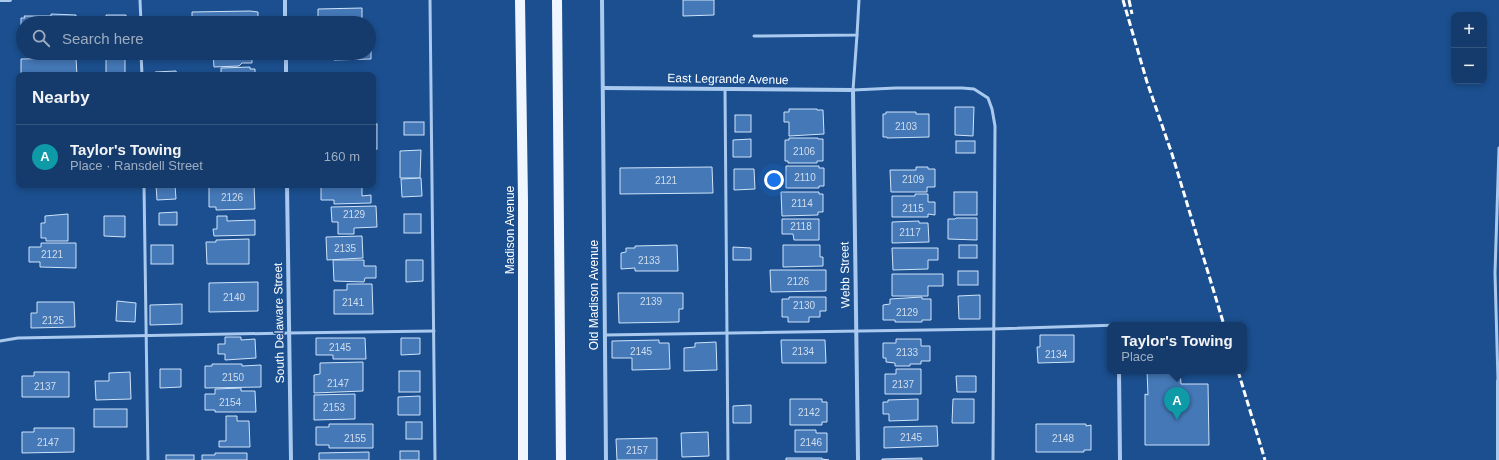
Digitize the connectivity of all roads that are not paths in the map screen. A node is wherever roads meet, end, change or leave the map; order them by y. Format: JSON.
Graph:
{"nodes":[{"id":1,"x":0,"y":0,"type":"edge"},
{"id":2,"x":10,"y":0,"type":"edge"},
{"id":3,"x":140,"y":0,"type":"edge"},
{"id":4,"x":285,"y":0,"type":"edge"},
{"id":5,"x":430,"y":0,"type":"edge"},
{"id":6,"x":520,"y":0,"type":"edge"},
{"id":7,"x":557,"y":0,"type":"edge"},
{"id":8,"x":602,"y":0,"type":"edge"},
{"id":9,"x":859,"y":0,"type":"edge"},
{"id":10,"x":141,"y":16,"type":"edge"},
{"id":11,"x":285,"y":16,"type":"edge"},
{"id":12,"x":858,"y":35,"type":"junction"},
{"id":13,"x":754,"y":36,"type":"dead end"},
{"id":14,"x":141,"y":60,"type":"edge"},
{"id":15,"x":286,"y":60,"type":"edge"},
{"id":16,"x":142,"y":72,"type":"edge"},
{"id":17,"x":286,"y":72,"type":"edge"},
{"id":18,"x":603,"y":88,"type":"junction"},
{"id":19,"x":726,"y":89,"type":"junction"},
{"id":20,"x":853,"y":90,"type":"junction"},
{"id":21,"x":1499,"y":148,"type":"edge"},
{"id":22,"x":144,"y":188,"type":"edge"},
{"id":23,"x":288,"y":188,"type":"edge"},
{"id":24,"x":1107,"y":325,"type":"edge"},
{"id":25,"x":992,"y":329,"type":"junction"},
{"id":26,"x":434,"y":331,"type":"junction"},
{"id":27,"x":856,"y":331,"type":"junction"},
{"id":28,"x":289,"y":332,"type":"junction"},
{"id":29,"x":727,"y":334,"type":"junction"},
{"id":30,"x":605,"y":335,"type":"junction"},
{"id":31,"x":146,"y":336,"type":"junction"},
{"id":32,"x":0,"y":341,"type":"edge"},
{"id":33,"x":1119,"y":374,"type":"edge"},
{"id":34,"x":1498,"y":381,"type":"edge"},
{"id":35,"x":148,"y":460,"type":"edge"},
{"id":36,"x":291,"y":460,"type":"edge"},
{"id":37,"x":435,"y":460,"type":"edge"},
{"id":38,"x":523,"y":460,"type":"edge"},
{"id":39,"x":561,"y":460,"type":"edge"},
{"id":40,"x":606,"y":460,"type":"edge"},
{"id":41,"x":728,"y":460,"type":"edge"},
{"id":42,"x":858,"y":460,"type":"edge"},
{"id":43,"x":992,"y":460,"type":"edge"},
{"id":44,"x":1120,"y":460,"type":"edge"},
{"id":45,"x":1498,"y":460,"type":"edge"}],
"edges":[{"from":1,"to":2,"type":"street"},
{"from":3,"to":10,"type":"lane"},
{"from":4,"to":11,"type":"street"},
{"from":5,"to":26,"type":"lane"},
{"from":6,"to":38,"type":"main road","name":"Madison Avenue"},
{"from":7,"to":39,"type":"main road"},
{"from":8,"to":18,"type":"street"},
{"from":9,"to":12,"type":"lane"},
{"from":12,"to":13,"type":"lane"},
{"from":12,"to":20,"type":"lane"},
{"from":14,"to":16,"type":"lane"},
{"from":15,"to":17,"type":"street"},
{"from":18,"to":19,"type":"street","name":"East Legrande Avenue"},
{"from":18,"to":30,"type":"street","name":"Old Madison Avenue"},
{"from":19,"to":20,"type":"street","name":"East Legrande Avenue"},
{"from":19,"to":29,"type":"lane"},
{"from":20,"to":25,"type":"lane"},
{"from":20,"to":27,"type":"street","name":"Webb Street"},
{"from":21,"to":34,"type":"lane"},
{"from":22,"to":31,"type":"lane"},
{"from":23,"to":28,"type":"street","name":"South Delaware Street"},
{"from":24,"to":25,"type":"lane"},
{"from":25,"to":27,"type":"lane"},
{"from":25,"to":43,"type":"lane"},
{"from":26,"to":28,"type":"lane"},
{"from":26,"to":37,"type":"lane"},
{"from":27,"to":29,"type":"lane"},
{"from":27,"to":42,"type":"street","name":"Webb Street"},
{"from":28,"to":31,"type":"lane"},
{"from":28,"to":36,"type":"street","name":"South Delaware Street"},
{"from":29,"to":30,"type":"lane"},
{"from":29,"to":41,"type":"lane"},
{"from":30,"to":40,"type":"street","name":"Old Madison Avenue"},
{"from":31,"to":32,"type":"lane"},
{"from":31,"to":35,"type":"lane"},
{"from":33,"to":44,"type":"street"},
{"from":34,"to":45,"type":"street"}]}
